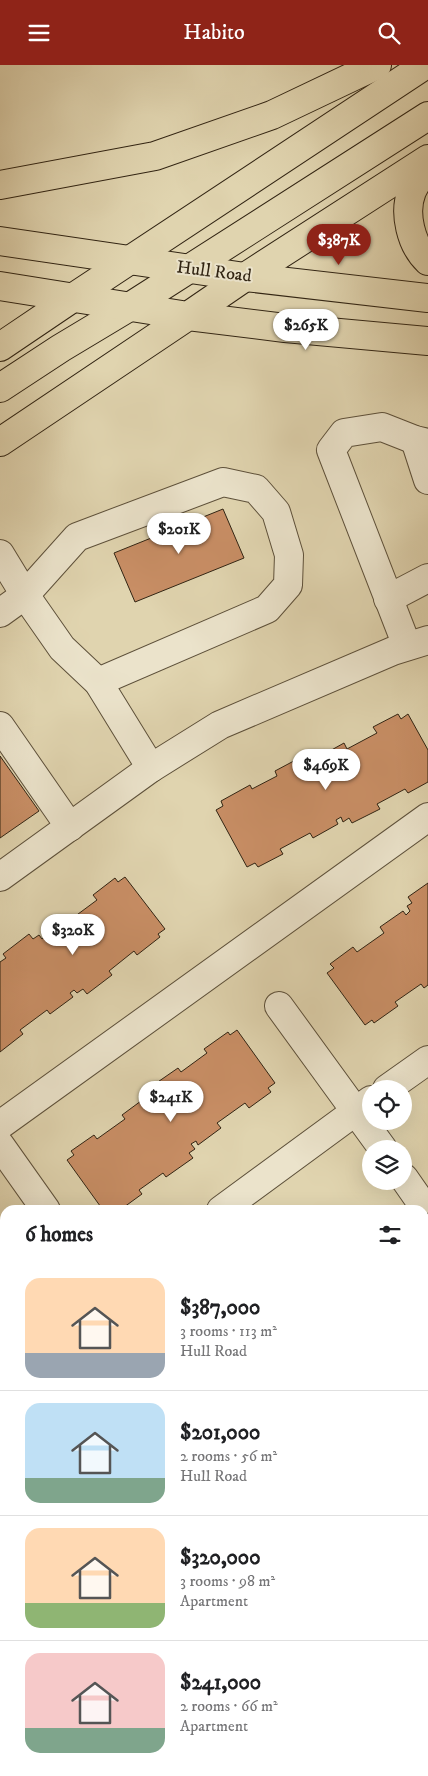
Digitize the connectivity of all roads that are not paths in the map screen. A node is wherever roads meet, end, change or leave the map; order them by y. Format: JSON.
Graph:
{"nodes":[{"id":1,"x":377,"y":65,"type":"edge"},
{"id":2,"x":425,"y":65,"type":"edge"},
{"id":3,"x":428,"y":116,"type":"edge"},
{"id":4,"x":428,"y":159,"type":"edge"},
{"id":5,"x":428,"y":164,"type":"edge"},
{"id":6,"x":0,"y":185,"type":"edge"},
{"id":7,"x":0,"y":241,"type":"edge"},
{"id":8,"x":130,"y":261,"type":"junction"},
{"id":9,"x":428,"y":261,"type":"edge"},
{"id":10,"x":189,"y":269,"type":"junction"},
{"id":11,"x":246,"y":277,"type":"junction"},
{"id":12,"x":0,"y":286,"type":"edge"},
{"id":13,"x":74,"y":297,"type":"junction"},
{"id":14,"x":428,"y":298,"type":"edge"},
{"id":15,"x":131,"y":306,"type":"junction"},
{"id":16,"x":188,"y":316,"type":"junction"},
{"id":17,"x":428,"y":341,"type":"edge"},
{"id":18,"x":0,"y":347,"type":"edge"},
{"id":19,"x":0,"y":388,"type":"edge"},
{"id":20,"x":422,"y":441,"type":"edge"},
{"id":21,"x":0,"y":442,"type":"edge"},
{"id":22,"x":428,"y":480,"type":"edge"},
{"id":23,"x":0,"y":554,"type":"edge"},
{"id":24,"x":428,"y":578,"type":"edge"},
{"id":25,"x":26,"y":595,"type":"junction"},
{"id":26,"x":388,"y":599,"type":"junction"},
{"id":27,"x":0,"y":613,"type":"edge"},
{"id":28,"x":417,"y":643,"type":"edge"},
{"id":29,"x":98,"y":682,"type":"junction"},
{"id":30,"x":0,"y":725,"type":"edge"},
{"id":31,"x":151,"y":768,"type":"junction"},
{"id":32,"x":428,"y":817,"type":"edge"},
{"id":33,"x":70,"y":827,"type":"junction"},
{"id":34,"x":0,"y":877,"type":"edge"},
{"id":35,"x":279,"y":1005,"type":"dead end"},
{"id":36,"x":428,"y":1060,"type":"edge"},
{"id":37,"x":400,"y":1080,"type":"edge"},
{"id":38,"x":362,"y":1104,"type":"edge"},
{"id":39,"x":362,"y":1107,"type":"edge"},
{"id":40,"x":0,"y":1125,"type":"edge"},
{"id":41,"x":0,"y":1145,"type":"edge"},
{"id":42,"x":411,"y":1190,"type":"edge"},
{"id":43,"x":418,"y":1202,"type":"edge"},
{"id":44,"x":42,"y":1205,"type":"edge"},
{"id":45,"x":228,"y":1205,"type":"edge"}],
"edges":[{"from":1,"to":6,"type":"main road"},
{"from":2,"to":8,"type":"main road"},
{"from":3,"to":10,"type":"main road"},
{"from":4,"to":11,"type":"main road"},
{"from":5,"to":9,"type":"main road"},
{"from":7,"to":8,"type":"main road","name":"Hull Road"},
{"from":8,"to":10,"type":"main road","name":"Hull Road"},
{"from":8,"to":13,"type":"main road"},
{"from":10,"to":11,"type":"main road","name":"Hull Road"},
{"from":10,"to":15,"type":"main road"},
{"from":11,"to":14,"type":"main road","name":"Hull Road"},
{"from":11,"to":16,"type":"main road"},
{"from":12,"to":13,"type":"main road"},
{"from":13,"to":15,"type":"main road"},
{"from":13,"to":18,"type":"main road"},
{"from":15,"to":16,"type":"main road"},
{"from":15,"to":19,"type":"main road"},
{"from":16,"to":17,"type":"main road"},
{"from":16,"to":21,"type":"main road"},
{"from":20,"to":22,"type":"lane"},
{"from":20,"to":26,"type":"lane"},
{"from":23,"to":25,"type":"lane"},
{"from":24,"to":26,"type":"lane"},
{"from":25,"to":27,"type":"lane"},
{"from":25,"to":29,"type":"lane"},
{"from":25,"to":29,"type":"lane"},
{"from":26,"to":28,"type":"lane"},
{"from":28,"to":31,"type":"lane"},
{"from":29,"to":31,"type":"lane"},
{"from":30,"to":33,"type":"lane"},
{"from":31,"to":33,"type":"lane"},
{"from":32,"to":40,"type":"lane"},
{"from":33,"to":34,"type":"lane"},
{"from":35,"to":38,"type":"lane"},
{"from":36,"to":37,"type":"lane"},
{"from":39,"to":45,"type":"lane"},
{"from":41,"to":44,"type":"lane"},
{"from":42,"to":43,"type":"lane"}]}
